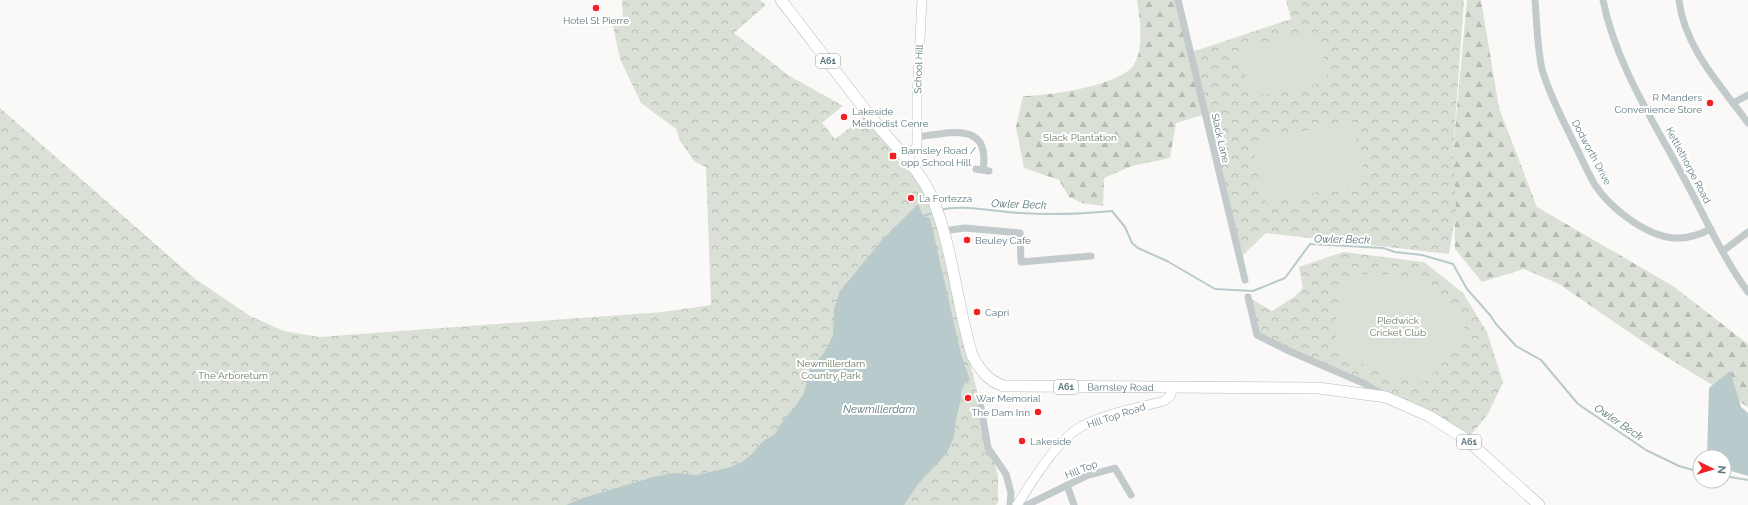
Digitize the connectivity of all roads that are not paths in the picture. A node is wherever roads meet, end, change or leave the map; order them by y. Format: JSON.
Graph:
{"nodes":[{"id":1,"x":781,"y":0,"type":"edge"},
{"id":2,"x":922,"y":0,"type":"edge"},
{"id":3,"x":1178,"y":0,"type":"edge"},
{"id":4,"x":1535,"y":0,"type":"edge"},
{"id":5,"x":1603,"y":0,"type":"edge"},
{"id":6,"x":1679,"y":0,"type":"edge"},
{"id":7,"x":1748,"y":95,"type":"edge"},
{"id":8,"x":1733,"y":103,"type":"junction"},
{"id":9,"x":1748,"y":123,"type":"edge"},
{"id":10,"x":917,"y":136,"type":"junction"},
{"id":11,"x":907,"y":159,"type":"junction"},
{"id":12,"x":983,"y":170,"type":"dead end"},
{"id":13,"x":1711,"y":228,"type":"junction"},
{"id":14,"x":943,"y":231,"type":"junction"},
{"id":15,"x":1748,"y":232,"type":"edge"},
{"id":16,"x":1723,"y":251,"type":"junction"},
{"id":17,"x":1091,"y":256,"type":"dead end"},
{"id":18,"x":1245,"y":280,"type":"dead end"},
{"id":19,"x":1748,"y":292,"type":"edge"},
{"id":20,"x":1248,"y":297,"type":"dead end"},
{"id":21,"x":1172,"y":387,"type":"junction"},
{"id":22,"x":1386,"y":396,"type":"junction"},
{"id":23,"x":981,"y":407,"type":"dead end"},
{"id":24,"x":1066,"y":485,"type":"junction"},
{"id":25,"x":1131,"y":495,"type":"dead end"},
{"id":26,"x":1010,"y":505,"type":"edge"},
{"id":27,"x":1017,"y":505,"type":"edge"},
{"id":28,"x":1028,"y":505,"type":"edge"},
{"id":29,"x":1074,"y":505,"type":"edge"},
{"id":30,"x":1539,"y":505,"type":"edge"}],
"edges":[{"from":1,"to":11,"type":"main road","name":"Barnsley Road","number":"A61"},
{"from":2,"to":10,"type":"street","name":"School Hill"},
{"from":3,"to":18,"type":"street","name":"Slack Lane"},
{"from":4,"to":13,"type":"street","name":"Dodworth Drive"},
{"from":5,"to":13,"type":"street","name":"Kettlethorpe Road"},
{"from":6,"to":8,"type":"street"},
{"from":7,"to":8,"type":"street"},
{"from":8,"to":9,"type":"street"},
{"from":10,"to":11,"type":"street","name":"School Hill"},
{"from":10,"to":12,"type":"street"},
{"from":11,"to":14,"type":"main road","name":"Barnsley Road","number":"A61"},
{"from":13,"to":16,"type":"street","name":"Kettlethorpe Road"},
{"from":14,"to":17,"type":"street"},
{"from":14,"to":21,"type":"main road","name":"Barnsley Road","number":"A61"},
{"from":15,"to":16,"type":"street"},
{"from":16,"to":19,"type":"street","name":"Kettlethorpe Road"},
{"from":20,"to":22,"type":"street"},
{"from":21,"to":22,"type":"main road","name":"Barnsley Road","number":"A61"},
{"from":21,"to":27,"type":"street","name":"Hill Top Road"},
{"from":22,"to":30,"type":"main road","name":"Barnsley Road","number":"A61"},
{"from":23,"to":26,"type":"street"},
{"from":24,"to":25,"type":"street","name":"Hill Top"},
{"from":24,"to":28,"type":"street","name":"Hill Top"},
{"from":24,"to":29,"type":"street"}]}
